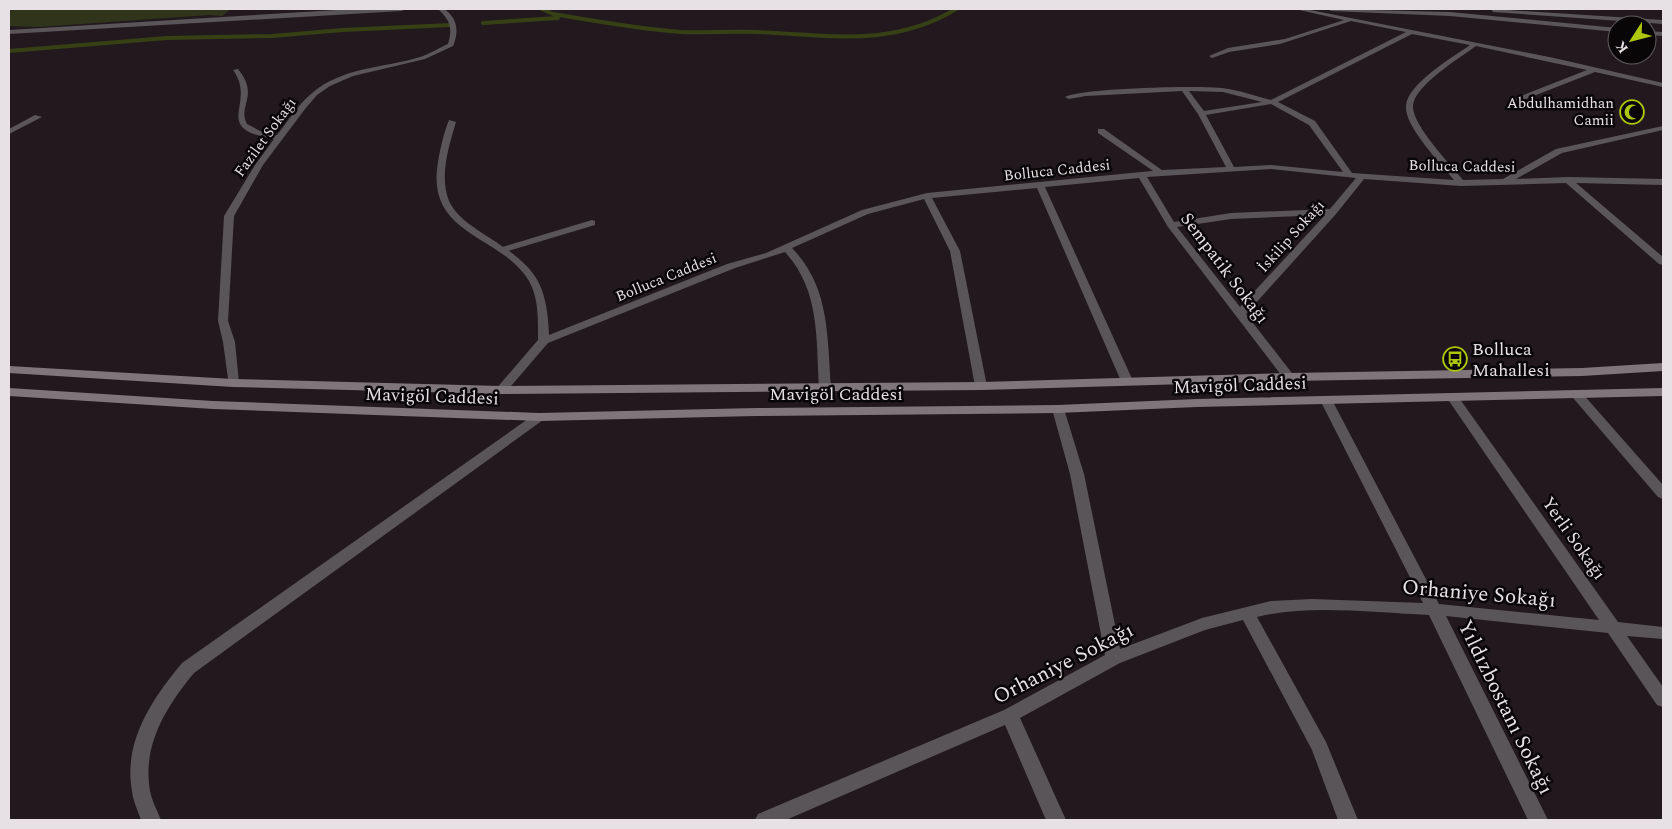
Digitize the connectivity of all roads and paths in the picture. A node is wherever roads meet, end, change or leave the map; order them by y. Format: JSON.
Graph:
{"nodes":[{"id":1,"x":402,"y":9,"type":"edge"},
{"id":2,"x":441,"y":9,"type":"edge"},
{"id":3,"x":1301,"y":9,"type":"edge"},
{"id":4,"x":1331,"y":9,"type":"edge"},
{"id":5,"x":1378,"y":9,"type":"edge"},
{"id":6,"x":1483,"y":9,"type":"edge"},
{"id":7,"x":1451,"y":11,"type":"edge"},
{"id":8,"x":1559,"y":15,"type":"junction"},
{"id":9,"x":1352,"y":20,"type":"junction"},
{"id":10,"x":1662,"y":23,"type":"edge"},
{"id":11,"x":1572,"y":26,"type":"junction"},
{"id":12,"x":1607,"y":29,"type":"edge"},
{"id":13,"x":9,"y":32,"type":"edge"},
{"id":14,"x":1411,"y":32,"type":"junction"},
{"id":15,"x":1474,"y":45,"type":"junction"},
{"id":16,"x":1212,"y":56,"type":"dead end"},
{"id":17,"x":236,"y":70,"type":"dead end"},
{"id":18,"x":1594,"y":70,"type":"junction"},
{"id":19,"x":1663,"y":85,"type":"edge"},
{"id":20,"x":1184,"y":89,"type":"junction"},
{"id":21,"x":1069,"y":98,"type":"dead end"},
{"id":22,"x":1516,"y":101,"type":"dead end"},
{"id":23,"x":1272,"y":102,"type":"junction"},
{"id":24,"x":1202,"y":114,"type":"junction"},
{"id":25,"x":38,"y":117,"type":"dead end"},
{"id":26,"x":452,"y":122,"type":"dead end"},
{"id":27,"x":1663,"y":128,"type":"edge"},
{"id":28,"x":1101,"y":131,"type":"dead end"},
{"id":29,"x":9,"y":132,"type":"edge"},
{"id":30,"x":280,"y":138,"type":"junction"},
{"id":31,"x":1231,"y":169,"type":"junction"},
{"id":32,"x":1162,"y":173,"type":"junction"},
{"id":33,"x":1142,"y":175,"type":"junction"},
{"id":34,"x":1350,"y":175,"type":"junction"},
{"id":35,"x":1362,"y":176,"type":"junction"},
{"id":36,"x":1568,"y":180,"type":"junction"},
{"id":37,"x":1504,"y":182,"type":"junction"},
{"id":38,"x":1663,"y":182,"type":"edge"},
{"id":39,"x":1461,"y":183,"type":"junction"},
{"id":40,"x":1040,"y":186,"type":"junction"},
{"id":41,"x":927,"y":196,"type":"junction"},
{"id":42,"x":1333,"y":212,"type":"junction"},
{"id":43,"x":592,"y":223,"type":"dead end"},
{"id":44,"x":1171,"y":225,"type":"junction"},
{"id":45,"x":786,"y":247,"type":"junction"},
{"id":46,"x":502,"y":250,"type":"junction"},
{"id":47,"x":1663,"y":262,"type":"edge"},
{"id":48,"x":1240,"y":315,"type":"junction"},
{"id":49,"x":544,"y":341,"type":"junction"},
{"id":50,"x":1663,"y":367,"type":"edge"},
{"id":51,"x":9,"y":370,"type":"edge"},
{"id":52,"x":1289,"y":377,"type":"junction"},
{"id":53,"x":1127,"y":381,"type":"junction"},
{"id":54,"x":233,"y":383,"type":"junction"},
{"id":55,"x":981,"y":386,"type":"junction"},
{"id":56,"x":825,"y":387,"type":"junction"},
{"id":57,"x":502,"y":390,"type":"junction"},
{"id":58,"x":9,"y":392,"type":"edge"},
{"id":59,"x":1663,"y":392,"type":"edge"},
{"id":60,"x":1578,"y":396,"type":"junction"},
{"id":61,"x":1453,"y":398,"type":"junction"},
{"id":62,"x":1326,"y":400,"type":"junction"},
{"id":63,"x":1058,"y":409,"type":"junction"},
{"id":64,"x":539,"y":417,"type":"junction"},
{"id":65,"x":1663,"y":494,"type":"edge"},
{"id":66,"x":1434,"y":609,"type":"junction"},
{"id":67,"x":1246,"y":613,"type":"junction"},
{"id":68,"x":1615,"y":628,"type":"junction"},
{"id":69,"x":1663,"y":633,"type":"edge"},
{"id":70,"x":1114,"y":658,"type":"junction"},
{"id":71,"x":1663,"y":700,"type":"edge"},
{"id":72,"x":1010,"y":715,"type":"junction"},
{"id":73,"x":151,"y":820,"type":"edge"},
{"id":74,"x":765,"y":820,"type":"edge"},
{"id":75,"x":1056,"y":820,"type":"edge"},
{"id":76,"x":1348,"y":820,"type":"edge"},
{"id":77,"x":1538,"y":820,"type":"edge"}],
"edges":[{"from":1,"to":13,"type":"street"},
{"from":2,"to":30,"type":"street","name":"Fazilet Sokağı"},
{"from":3,"to":9,"type":"street"},
{"from":4,"to":5,"type":"street"},
{"from":5,"to":7,"type":"street"},
{"from":6,"to":8,"type":"street"},
{"from":7,"to":11,"type":"street"},
{"from":8,"to":10,"type":"street"},
{"from":8,"to":11,"type":"street"},
{"from":9,"to":14,"type":"street"},
{"from":9,"to":16,"type":"street"},
{"from":11,"to":12,"type":"street"},
{"from":14,"to":15,"type":"street"},
{"from":14,"to":23,"type":"street"},
{"from":15,"to":18,"type":"street"},
{"from":15,"to":39,"type":"street"},
{"from":17,"to":30,"type":"street"},
{"from":18,"to":19,"type":"street"},
{"from":18,"to":22,"type":"street"},
{"from":20,"to":21,"type":"street"},
{"from":20,"to":23,"type":"street"},
{"from":20,"to":24,"type":"street"},
{"from":23,"to":24,"type":"street"},
{"from":23,"to":34,"type":"street"},
{"from":24,"to":31,"type":"street"},
{"from":25,"to":29,"type":"street"},
{"from":26,"to":46,"type":"street"},
{"from":27,"to":37,"type":"street"},
{"from":28,"to":32,"type":"street"},
{"from":30,"to":54,"type":"street","name":"Fazilet Sokağı"},
{"from":31,"to":32,"type":"street","name":"Bolluca Caddesi"},
{"from":31,"to":34,"type":"street","name":"Bolluca Caddesi"},
{"from":32,"to":33,"type":"street","name":"Bolluca Caddesi"},
{"from":33,"to":40,"type":"street","name":"Bolluca Caddesi"},
{"from":33,"to":44,"type":"street","name":"Sempatik Sokağı"},
{"from":34,"to":35,"type":"street","name":"Bolluca Caddesi"},
{"from":35,"to":39,"type":"street","name":"Bolluca Caddesi"},
{"from":35,"to":42,"type":"street","name":"İskilip Sokağı"},
{"from":36,"to":37,"type":"street","name":"Bolluca Caddesi"},
{"from":36,"to":38,"type":"street","name":"Bolluca Caddesi"},
{"from":36,"to":47,"type":"street"},
{"from":37,"to":39,"type":"street","name":"Bolluca Caddesi"},
{"from":40,"to":41,"type":"street","name":"Bolluca Caddesi"},
{"from":40,"to":53,"type":"street"},
{"from":41,"to":45,"type":"street","name":"Bolluca Caddesi"},
{"from":41,"to":55,"type":"street"},
{"from":42,"to":44,"type":"street"},
{"from":42,"to":48,"type":"street","name":"İskilip Sokağı"},
{"from":43,"to":46,"type":"street"},
{"from":44,"to":48,"type":"street","name":"Sempatik Sokağı"},
{"from":45,"to":49,"type":"street","name":"Bolluca Caddesi"},
{"from":45,"to":56,"type":"street"},
{"from":46,"to":49,"type":"street"},
{"from":48,"to":52,"type":"street","name":"Sempatik Sokağı"},
{"from":49,"to":57,"type":"street","name":"Bolluca Caddesi"},
{"from":50,"to":52,"type":"main road","name":"Mavigöl Caddesi"},
{"from":51,"to":54,"type":"main road","name":"Mavigöl Caddesi"},
{"from":52,"to":53,"type":"main road","name":"Mavigöl Caddesi"},
{"from":53,"to":55,"type":"main road","name":"Mavigöl Caddesi"},
{"from":54,"to":57,"type":"main road","name":"Mavigöl Caddesi"},
{"from":55,"to":56,"type":"main road","name":"Mavigöl Caddesi"},
{"from":56,"to":57,"type":"main road","name":"Mavigöl Caddesi"},
{"from":58,"to":64,"type":"main road","name":"Mavigöl Caddesi"},
{"from":59,"to":60,"type":"main road","name":"Mavigöl Caddesi"},
{"from":60,"to":61,"type":"main road","name":"Mavigöl Caddesi"},
{"from":60,"to":65,"type":"street"},
{"from":61,"to":62,"type":"main road","name":"Mavigöl Caddesi"},
{"from":61,"to":68,"type":"street","name":"Yerli Sokağı"},
{"from":62,"to":63,"type":"main road","name":"Mavigöl Caddesi"},
{"from":62,"to":66,"type":"street","name":"Yıldızbostanı Sokağı"},
{"from":63,"to":64,"type":"main road","name":"Mavigöl Caddesi"},
{"from":63,"to":70,"type":"street"},
{"from":64,"to":73,"type":"street"},
{"from":66,"to":67,"type":"street","name":"Orhaniye Sokağı"},
{"from":66,"to":68,"type":"street","name":"Orhaniye Sokağı"},
{"from":66,"to":77,"type":"street","name":"Yıldızbostanı Sokağı"},
{"from":67,"to":70,"type":"street","name":"Orhaniye Sokağı"},
{"from":67,"to":76,"type":"street"},
{"from":68,"to":69,"type":"street","name":"Orhaniye Sokağı"},
{"from":68,"to":71,"type":"street","name":"Yerli Sokağı"},
{"from":70,"to":72,"type":"street","name":"Orhaniye Sokağı"},
{"from":72,"to":74,"type":"street","name":"Orhaniye Sokağı"},
{"from":72,"to":75,"type":"street"}]}
